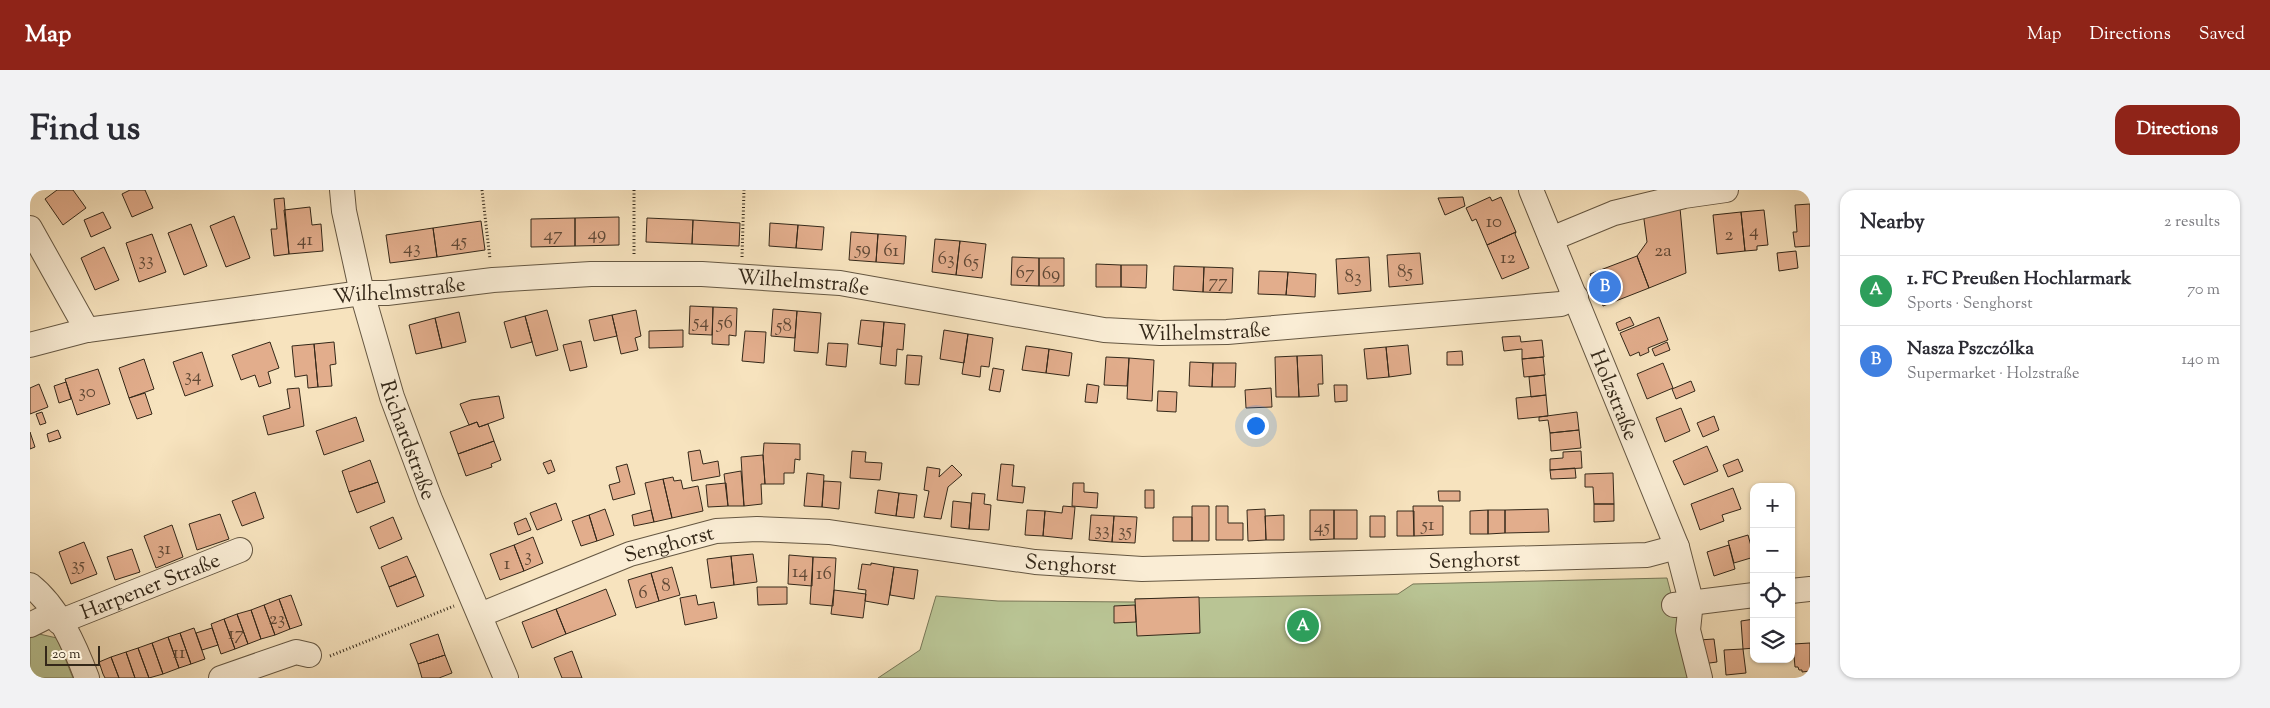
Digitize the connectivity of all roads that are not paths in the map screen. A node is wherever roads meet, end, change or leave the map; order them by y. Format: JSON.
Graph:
{"nodes":[{"id":1,"x":342,"y":190,"type":"edge"},
{"id":2,"x":1531,"y":190,"type":"edge"},
{"id":3,"x":1726,"y":190,"type":"edge"},
{"id":4,"x":30,"y":228,"type":"edge"},
{"id":5,"x":1551,"y":239,"type":"junction"},
{"id":6,"x":362,"y":293,"type":"junction"},
{"id":7,"x":1576,"y":297,"type":"junction"},
{"id":8,"x":87,"y":330,"type":"junction"},
{"id":9,"x":30,"y":345,"type":"edge"},
{"id":10,"x":1677,"y":547,"type":"junction"},
{"id":11,"x":240,"y":550,"type":"dead end"},
{"id":12,"x":30,"y":586,"type":"edge"},
{"id":13,"x":1810,"y":589,"type":"edge"},
{"id":14,"x":1795,"y":591,"type":"edge"},
{"id":15,"x":1750,"y":595,"type":"edge"},
{"id":16,"x":1689,"y":602,"type":"junction"},
{"id":17,"x":476,"y":607,"type":"junction"},
{"id":18,"x":56,"y":617,"type":"junction"},
{"id":19,"x":30,"y":625,"type":"edge"},
{"id":20,"x":1705,"y":640,"type":"dead end"},
{"id":21,"x":309,"y":655,"type":"road end"},
{"id":22,"x":87,"y":678,"type":"edge"},
{"id":23,"x":221,"y":678,"type":"edge"},
{"id":24,"x":506,"y":678,"type":"edge"},
{"id":25,"x":1700,"y":678,"type":"edge"}],
"edges":[{"from":1,"to":6,"type":"street","name":"Richardstraße"},
{"from":2,"to":5,"type":"street","name":"Holzstraße"},
{"from":3,"to":5,"type":"street"},
{"from":4,"to":8,"type":"street"},
{"from":5,"to":7,"type":"street","name":"Holzstraße"},
{"from":6,"to":7,"type":"street","name":"Wilhelmstraße"},
{"from":6,"to":8,"type":"street","name":"Wilhelmstraße"},
{"from":6,"to":17,"type":"street","name":"Richardstraße"},
{"from":7,"to":10,"type":"street","name":"Holzstraße"},
{"from":8,"to":9,"type":"street","name":"Wilhelmstraße"},
{"from":10,"to":16,"type":"street","name":"Holzstraße"},
{"from":10,"to":17,"type":"street","name":"Senghorst"},
{"from":11,"to":18,"type":"street","name":"Harpener Straße"},
{"from":12,"to":18,"type":"street","name":"Harpener Straße"},
{"from":13,"to":14,"type":"street"},
{"from":15,"to":16,"type":"street"},
{"from":16,"to":20,"type":"street"},
{"from":16,"to":25,"type":"street"},
{"from":17,"to":24,"type":"street","name":"Richardstraße"},
{"from":18,"to":19,"type":"street"},
{"from":18,"to":22,"type":"street","name":"Harpener Straße"},
{"from":21,"to":23,"type":"street"}]}
